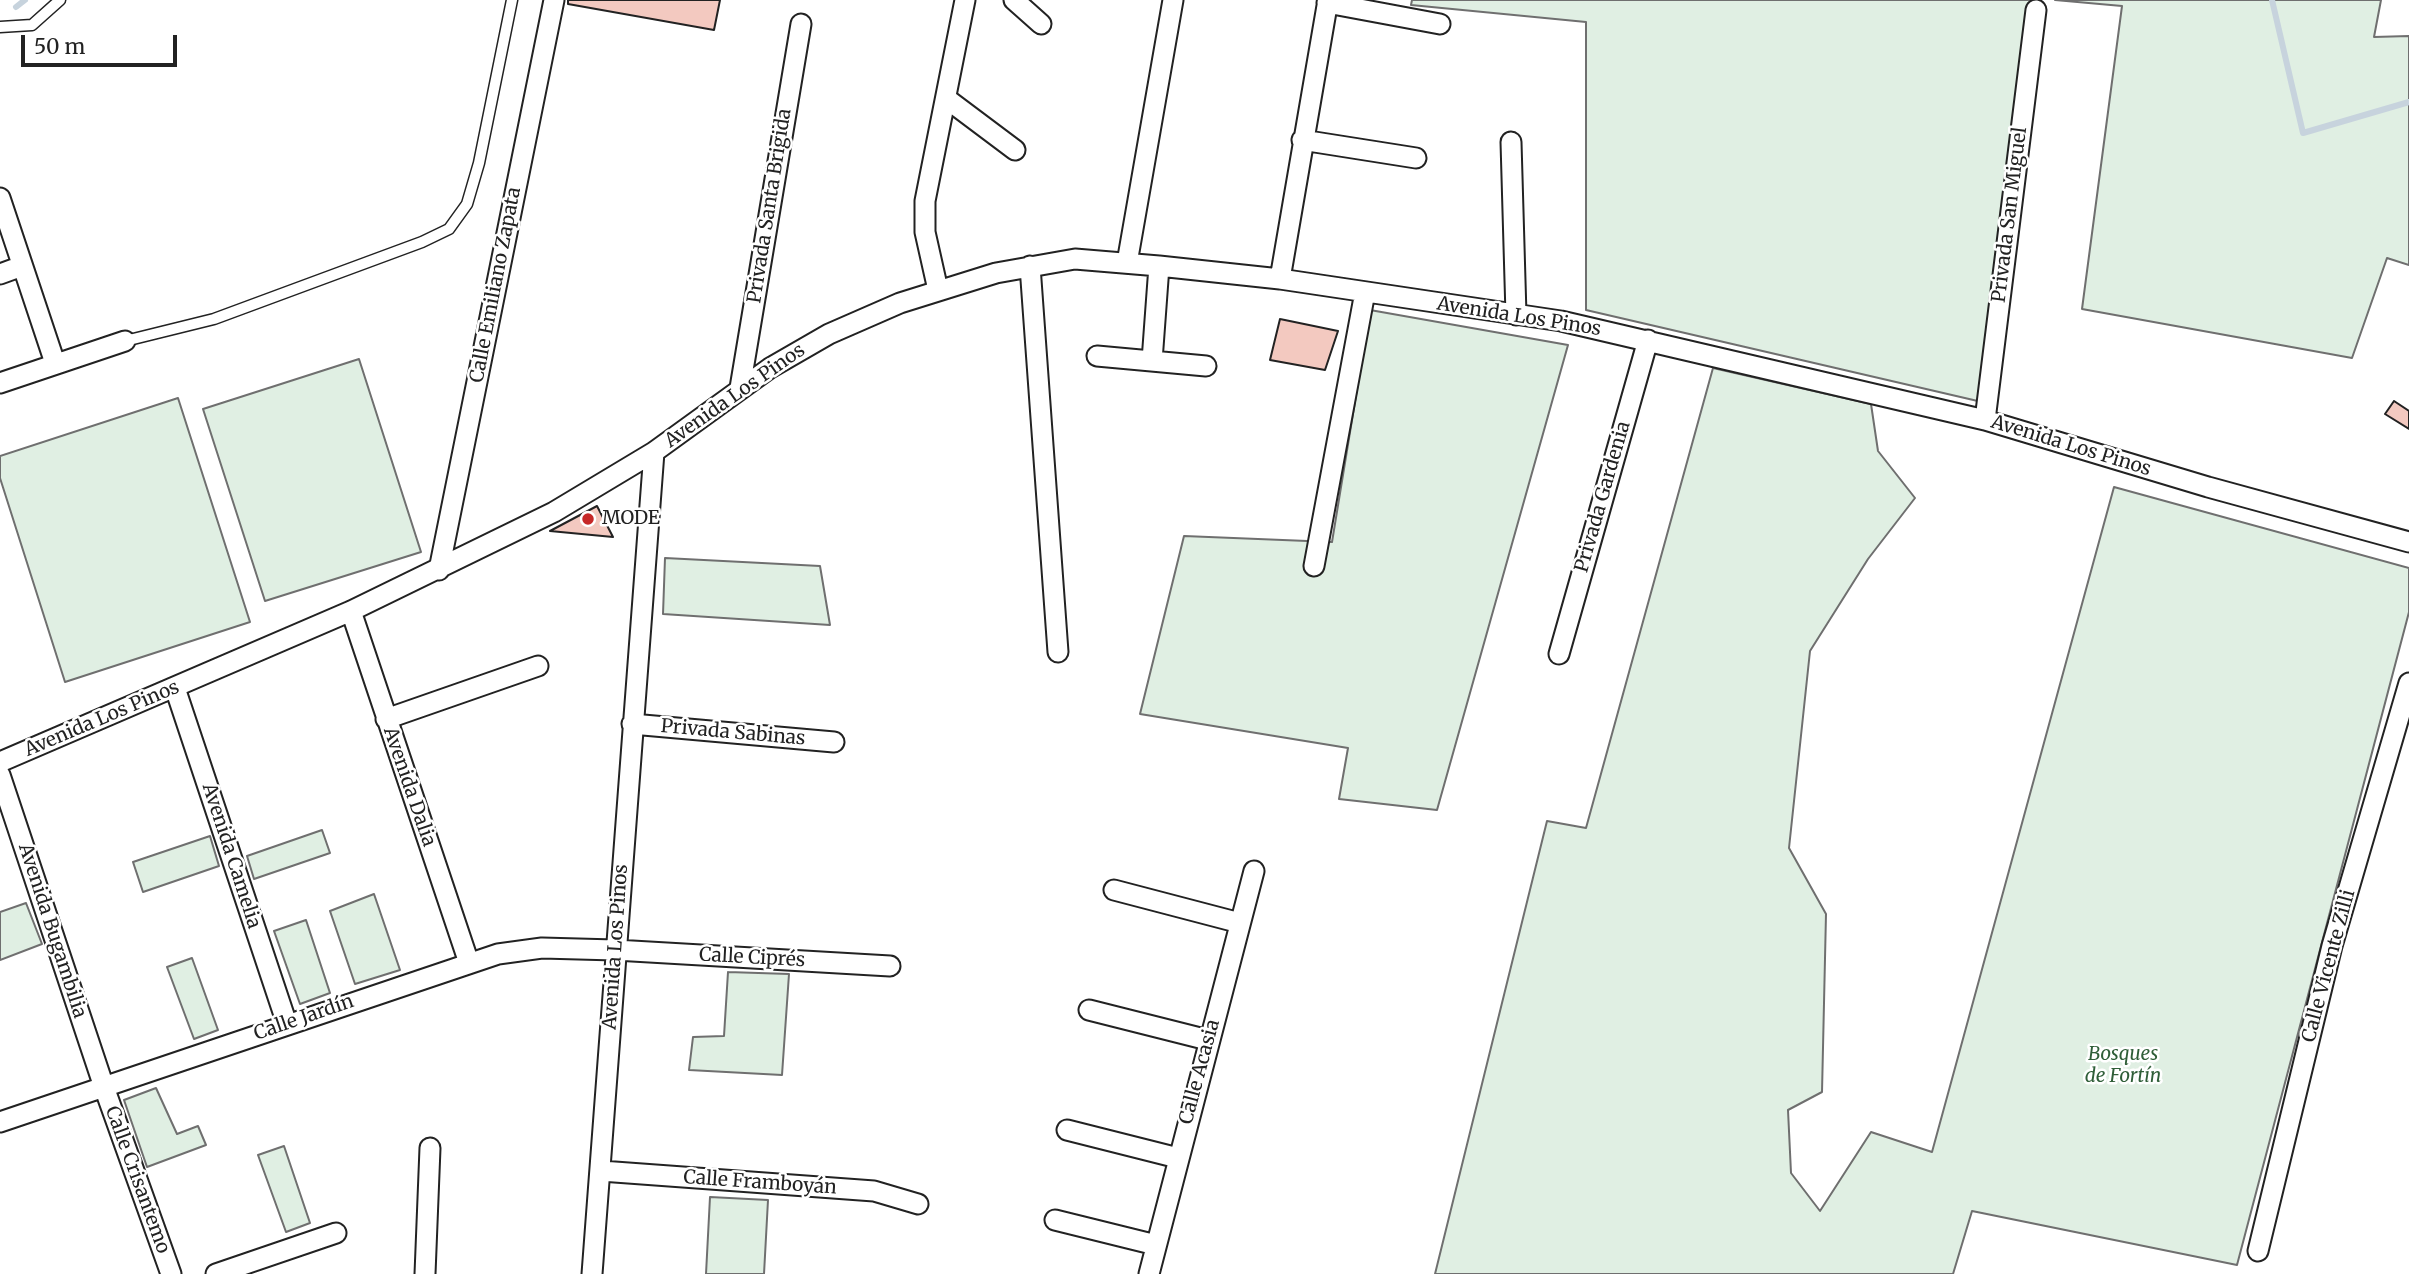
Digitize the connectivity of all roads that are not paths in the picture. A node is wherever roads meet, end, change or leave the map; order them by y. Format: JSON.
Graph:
{"nodes":[{"id":1,"x":60,"y":0,"type":"edge"},
{"id":2,"x":512,"y":0,"type":"edge"},
{"id":3,"x":554,"y":0,"type":"edge"},
{"id":4,"x":965,"y":0,"type":"edge"},
{"id":5,"x":1014,"y":0,"type":"edge"},
{"id":6,"x":1173,"y":0,"type":"edge"},
{"id":7,"x":1327,"y":1,"type":"edge"},
{"id":8,"x":2036,"y":10,"type":"dead end"},
{"id":9,"x":801,"y":24,"type":"dead end"},
{"id":10,"x":1041,"y":24,"type":"dead end"},
{"id":11,"x":1440,"y":24,"type":"dead end"},
{"id":12,"x":0,"y":27,"type":"edge"},
{"id":13,"x":947,"y":99,"type":"junction"},
{"id":14,"x":1302,"y":140,"type":"junction"},
{"id":15,"x":1511,"y":142,"type":"dead end"},
{"id":16,"x":1015,"y":150,"type":"dead end"},
{"id":17,"x":1416,"y":158,"type":"dead end"},
{"id":18,"x":0,"y":198,"type":"edge"},
{"id":19,"x":1126,"y":263,"type":"junction"},
{"id":20,"x":22,"y":266,"type":"junction"},
{"id":21,"x":1030,"y":266,"type":"junction"},
{"id":22,"x":1159,"y":266,"type":"junction"},
{"id":23,"x":0,"y":274,"type":"edge"},
{"id":24,"x":1280,"y":279,"type":"junction"},
{"id":25,"x":938,"y":290,"type":"junction"},
{"id":26,"x":1365,"y":292,"type":"junction"},
{"id":27,"x":1517,"y":315,"type":"junction"},
{"id":28,"x":1648,"y":340,"type":"junction"},
{"id":29,"x":125,"y":341,"type":"joint"},
{"id":30,"x":1097,"y":356,"type":"dead end"},
{"id":31,"x":1152,"y":361,"type":"junction"},
{"id":32,"x":55,"y":363,"type":"junction"},
{"id":33,"x":1206,"y":366,"type":"dead end"},
{"id":34,"x":0,"y":383,"type":"edge"},
{"id":35,"x":740,"y":388,"type":"junction"},
{"id":36,"x":1985,"y":419,"type":"junction"},
{"id":37,"x":654,"y":452,"type":"junction"},
{"id":38,"x":2407,"y":537,"type":"edge"},
{"id":39,"x":1314,"y":566,"type":"dead end"},
{"id":40,"x":439,"y":569,"type":"junction"},
{"id":41,"x":351,"y":611,"type":"junction"},
{"id":42,"x":1058,"y":652,"type":"dead end"},
{"id":43,"x":1559,"y":654,"type":"dead end"},
{"id":44,"x":538,"y":666,"type":"dead end"},
{"id":45,"x":2409,"y":683,"type":"edge"},
{"id":46,"x":175,"y":688,"type":"junction"},
{"id":47,"x":386,"y":719,"type":"junction"},
{"id":48,"x":632,"y":724,"type":"junction"},
{"id":49,"x":834,"y":742,"type":"dead end"},
{"id":50,"x":0,"y":762,"type":"edge"},
{"id":51,"x":0,"y":775,"type":"edge"},
{"id":52,"x":1254,"y":871,"type":"dead end"},
{"id":53,"x":1114,"y":890,"type":"dead end"},
{"id":54,"x":1240,"y":923,"type":"junction"},
{"id":55,"x":615,"y":950,"type":"junction"},
{"id":56,"x":469,"y":963,"type":"junction"},
{"id":57,"x":890,"y":967,"type":"dead end"},
{"id":58,"x":1089,"y":1010,"type":"dead end"},
{"id":59,"x":287,"y":1024,"type":"junction"},
{"id":60,"x":1208,"y":1040,"type":"junction"},
{"id":61,"x":104,"y":1087,"type":"junction"},
{"id":62,"x":0,"y":1122,"type":"edge"},
{"id":63,"x":1067,"y":1130,"type":"dead end"},
{"id":64,"x":429,"y":1148,"type":"dead end"},
{"id":65,"x":1178,"y":1158,"type":"junction"},
{"id":66,"x":601,"y":1171,"type":"junction"},
{"id":67,"x":918,"y":1204,"type":"dead end"},
{"id":68,"x":1055,"y":1220,"type":"dead end"},
{"id":69,"x":336,"y":1233,"type":"dead end"},
{"id":70,"x":1156,"y":1245,"type":"junction"},
{"id":71,"x":2258,"y":1251,"type":"dead end"},
{"id":72,"x":171,"y":1274,"type":"edge"},
{"id":73,"x":216,"y":1274,"type":"edge"},
{"id":74,"x":425,"y":1274,"type":"edge"},
{"id":75,"x":592,"y":1274,"type":"edge"},
{"id":76,"x":1149,"y":1274,"type":"edge"}],
"edges":[{"from":1,"to":12,"type":"lane"},
{"from":2,"to":29,"type":"lane"},
{"from":3,"to":40,"type":"street","name":"Calle Emiliano Zapata"},
{"from":4,"to":13,"type":"street"},
{"from":5,"to":10,"type":"street"},
{"from":6,"to":19,"type":"street"},
{"from":7,"to":11,"type":"street"},
{"from":7,"to":14,"type":"street"},
{"from":8,"to":36,"type":"street","name":"Privada San Miguel"},
{"from":9,"to":35,"type":"street","name":"Privada Santa Brigida"},
{"from":13,"to":16,"type":"street"},
{"from":13,"to":25,"type":"street"},
{"from":14,"to":17,"type":"street"},
{"from":14,"to":24,"type":"street"},
{"from":15,"to":27,"type":"street"},
{"from":18,"to":20,"type":"street"},
{"from":19,"to":21,"type":"street","name":"Avenida Los Pinos"},
{"from":19,"to":22,"type":"street","name":"Avenida Los Pinos"},
{"from":20,"to":23,"type":"street"},
{"from":20,"to":32,"type":"street"},
{"from":21,"to":25,"type":"street","name":"Avenida Los Pinos"},
{"from":21,"to":42,"type":"street"},
{"from":22,"to":24,"type":"street","name":"Avenida Los Pinos"},
{"from":22,"to":31,"type":"street"},
{"from":24,"to":26,"type":"street","name":"Avenida Los Pinos"},
{"from":25,"to":35,"type":"street","name":"Avenida Los Pinos"},
{"from":26,"to":27,"type":"street","name":"Avenida Los Pinos"},
{"from":26,"to":39,"type":"street"},
{"from":27,"to":28,"type":"street","name":"Avenida Los Pinos"},
{"from":28,"to":36,"type":"street","name":"Avenida Los Pinos"},
{"from":28,"to":43,"type":"street","name":"Privada Gardenia"},
{"from":29,"to":32,"type":"street"},
{"from":30,"to":31,"type":"street"},
{"from":31,"to":33,"type":"street"},
{"from":32,"to":34,"type":"street"},
{"from":35,"to":37,"type":"street","name":"Avenida Los Pinos"},
{"from":36,"to":38,"type":"street","name":"Avenida Los Pinos"},
{"from":37,"to":40,"type":"street","name":"Avenida Los Pinos"},
{"from":37,"to":48,"type":"street","name":"Avenida Los Pinos"},
{"from":40,"to":41,"type":"street","name":"Avenida Los Pinos"},
{"from":41,"to":46,"type":"street","name":"Avenida Los Pinos"},
{"from":41,"to":47,"type":"street","name":"Avenida Dalia"},
{"from":44,"to":47,"type":"street"},
{"from":45,"to":71,"type":"street","name":"Calle Vicente Zilli"},
{"from":46,"to":50,"type":"street","name":"Avenida Los Pinos"},
{"from":46,"to":59,"type":"street","name":"Avenida Camelia"},
{"from":47,"to":56,"type":"street","name":"Avenida Dalia"},
{"from":48,"to":49,"type":"street","name":"Privada Sabinas"},
{"from":48,"to":55,"type":"street","name":"Avenida Los Pinos"},
{"from":51,"to":61,"type":"street","name":"Avenida Bugambilia"},
{"from":52,"to":54,"type":"street","name":"Calle Acasia"},
{"from":53,"to":54,"type":"street"},
{"from":54,"to":60,"type":"street","name":"Calle Acasia"},
{"from":55,"to":56,"type":"street","name":"Calle Jardín"},
{"from":55,"to":57,"type":"street","name":"Calle Ciprés"},
{"from":55,"to":66,"type":"street","name":"Avenida Los Pinos"},
{"from":56,"to":59,"type":"street","name":"Calle Jardín"},
{"from":58,"to":60,"type":"street"},
{"from":59,"to":61,"type":"street","name":"Calle Jardín"},
{"from":60,"to":65,"type":"street","name":"Calle Acasia"},
{"from":61,"to":62,"type":"street","name":"Calle Jardín"},
{"from":61,"to":72,"type":"street","name":"Calle Crisantemo"},
{"from":63,"to":65,"type":"street"},
{"from":64,"to":74,"type":"street"},
{"from":65,"to":70,"type":"street","name":"Calle Acasia"},
{"from":66,"to":67,"type":"street","name":"Calle Framboyán"},
{"from":66,"to":75,"type":"street","name":"Avenida Los Pinos"},
{"from":68,"to":70,"type":"street"},
{"from":69,"to":73,"type":"street"},
{"from":70,"to":76,"type":"street","name":"Calle Acasia"}]}
